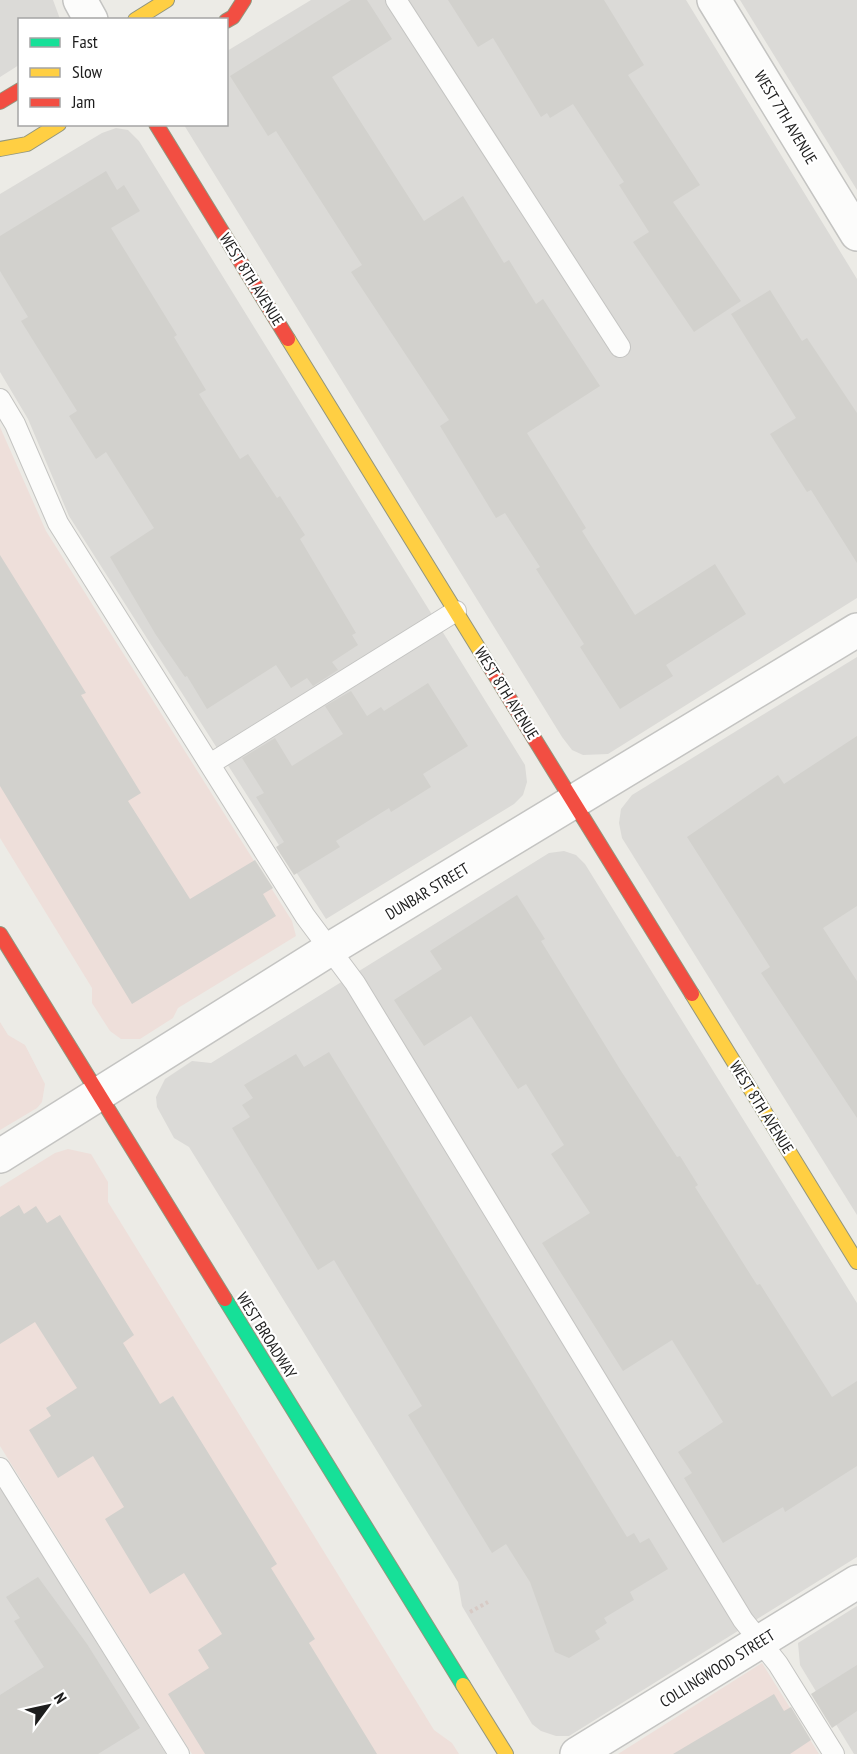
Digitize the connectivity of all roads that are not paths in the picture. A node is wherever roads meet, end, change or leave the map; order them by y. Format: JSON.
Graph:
{"nodes":[{"id":1,"x":80,"y":0,"type":"edge"},
{"id":2,"x":166,"y":0,"type":"edge"},
{"id":3,"x":244,"y":0,"type":"edge"},
{"id":4,"x":396,"y":0,"type":"edge"},
{"id":5,"x":714,"y":0,"type":"edge"},
{"id":6,"x":91,"y":18,"type":"edge"},
{"id":7,"x":138,"y":18,"type":"edge"},
{"id":8,"x":228,"y":20,"type":"edge"},
{"id":9,"x":18,"y":91,"type":"edge"},
{"id":10,"x":0,"y":102,"type":"edge"},
{"id":11,"x":56,"y":126,"type":"edge"},
{"id":12,"x":157,"y":126,"type":"edge"},
{"id":13,"x":0,"y":149,"type":"edge"},
{"id":14,"x":857,"y":234,"type":"edge"},
{"id":15,"x":620,"y":347,"type":"dead end"},
{"id":16,"x":0,"y":399,"type":"edge"},
{"id":17,"x":456,"y":611,"type":"junction"},
{"id":18,"x":857,"y":630,"type":"edge"},
{"id":19,"x":210,"y":764,"type":"junction"},
{"id":20,"x":574,"y":802,"type":"junction"},
{"id":21,"x":0,"y":934,"type":"edge"},
{"id":22,"x":330,"y":949,"type":"junction"},
{"id":23,"x":99,"y":1095,"type":"junction"},
{"id":24,"x":0,"y":1156,"type":"edge"},
{"id":25,"x":857,"y":1262,"type":"edge"},
{"id":26,"x":0,"y":1468,"type":"edge"},
{"id":27,"x":857,"y":1582,"type":"edge"},
{"id":28,"x":760,"y":1641,"type":"junction"},
{"id":29,"x":179,"y":1754,"type":"edge"},
{"id":30,"x":506,"y":1754,"type":"edge"},
{"id":31,"x":577,"y":1754,"type":"edge"},
{"id":32,"x":834,"y":1754,"type":"edge"}],
"edges":[{"from":1,"to":6,"type":"street"},
{"from":2,"to":7,"type":"street"},
{"from":3,"to":8,"type":"street"},
{"from":4,"to":15,"type":"lane"},
{"from":5,"to":14,"type":"street","name":"WEST 7TH AVENUE"},
{"from":9,"to":10,"type":"street"},
{"from":11,"to":13,"type":"street"},
{"from":12,"to":17,"type":"street","name":"WEST 8TH AVENUE"},
{"from":16,"to":19,"type":"lane"},
{"from":17,"to":19,"type":"lane"},
{"from":17,"to":20,"type":"street","name":"WEST 8TH AVENUE"},
{"from":18,"to":20,"type":"street","name":"DUNBAR STREET"},
{"from":19,"to":22,"type":"lane"},
{"from":20,"to":22,"type":"street","name":"DUNBAR STREET"},
{"from":20,"to":25,"type":"street","name":"WEST 8TH AVENUE"},
{"from":21,"to":23,"type":"street","name":"WEST BROADWAY"},
{"from":22,"to":23,"type":"street","name":"DUNBAR STREET"},
{"from":22,"to":28,"type":"lane"},
{"from":23,"to":24,"type":"street","name":"DUNBAR STREET"},
{"from":23,"to":30,"type":"street","name":"WEST BROADWAY"},
{"from":26,"to":29,"type":"lane"},
{"from":27,"to":28,"type":"street","name":"COLLINGWOOD STREET"},
{"from":28,"to":31,"type":"street","name":"COLLINGWOOD STREET"},
{"from":28,"to":32,"type":"lane"}]}
